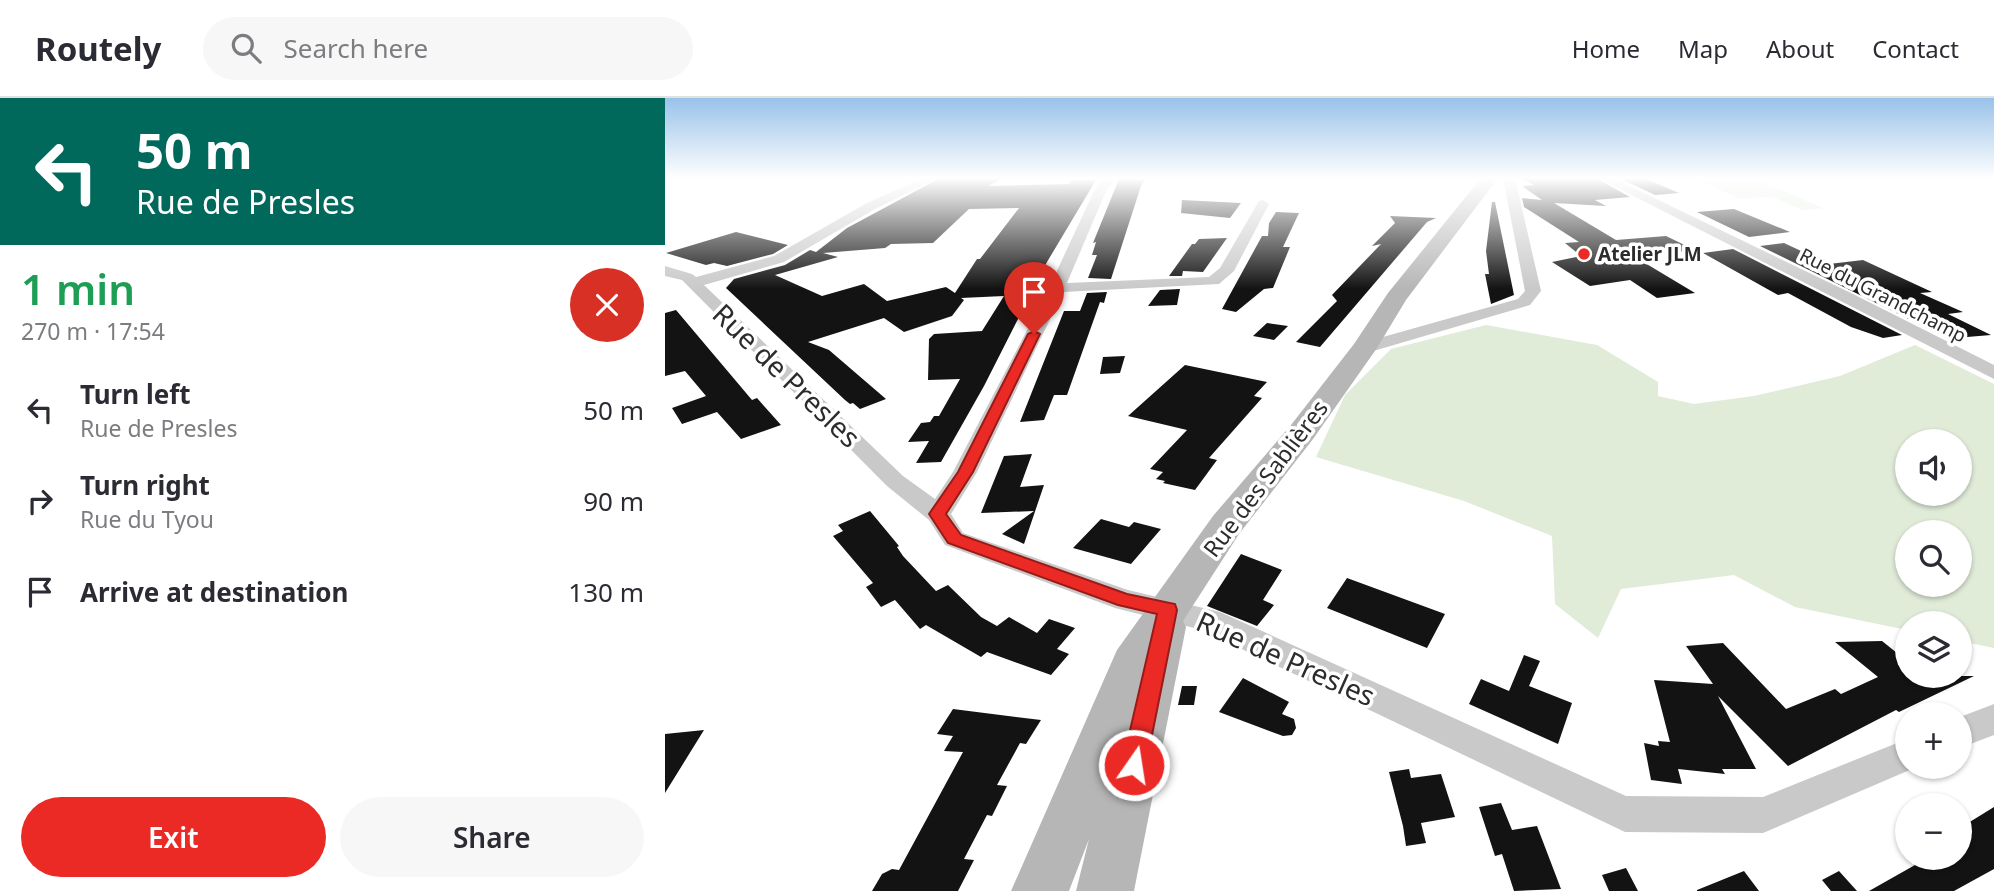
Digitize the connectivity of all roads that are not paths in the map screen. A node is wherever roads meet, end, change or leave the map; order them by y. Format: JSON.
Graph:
{"nodes":[{"id":1,"x":855,"y":215,"type":"edge"},
{"id":2,"x":1090,"y":215,"type":"edge"},
{"id":3,"x":1257,"y":215,"type":"edge"},
{"id":4,"x":1469,"y":215,"type":"edge"},
{"id":5,"x":1509,"y":215,"type":"edge"},
{"id":6,"x":1680,"y":215,"type":"edge"},
{"id":7,"x":665,"y":271,"type":"edge"},
{"id":8,"x":693,"y":283,"type":"junction"},
{"id":9,"x":1057,"y":288,"type":"junction"},
{"id":10,"x":1380,"y":339,"type":"junction"},
{"id":11,"x":1994,"y":373,"type":"edge"},
{"id":12,"x":938,"y":514,"type":"junction"},
{"id":13,"x":1168,"y":610,"type":"junction"},
{"id":14,"x":1994,"y":719,"type":"edge"},
{"id":15,"x":1972,"y":728,"type":"edge"},
{"id":16,"x":1121,"y":739,"type":"junction"},
{"id":17,"x":1895,"y":760,"type":"edge"},
{"id":18,"x":1040,"y":891,"type":"edge"},
{"id":19,"x":1105,"y":891,"type":"edge"}],
"edges":[{"from":1,"to":8,"type":"street"},
{"from":2,"to":9,"type":"street"},
{"from":3,"to":9,"type":"street"},
{"from":4,"to":10,"type":"main road","name":"Rue des Sablières"},
{"from":5,"to":10,"type":"street","name":"Rue des Sablières"},
{"from":6,"to":11,"type":"street","name":"Rue du Grandchamp"},
{"from":7,"to":8,"type":"street","name":"Rue de Presles"},
{"from":8,"to":12,"type":"street","name":"Rue de Presles"},
{"from":9,"to":12,"type":"street"},
{"from":10,"to":13,"type":"main road","name":"Rue des Sablières"},
{"from":12,"to":13,"type":"street","name":"Rue de Presles"},
{"from":13,"to":16,"type":"main road"},
{"from":13,"to":17,"type":"street","name":"Rue de Presles"},
{"from":14,"to":15,"type":"street"},
{"from":16,"to":18,"type":"main road"},
{"from":16,"to":19,"type":"main road"}]}
